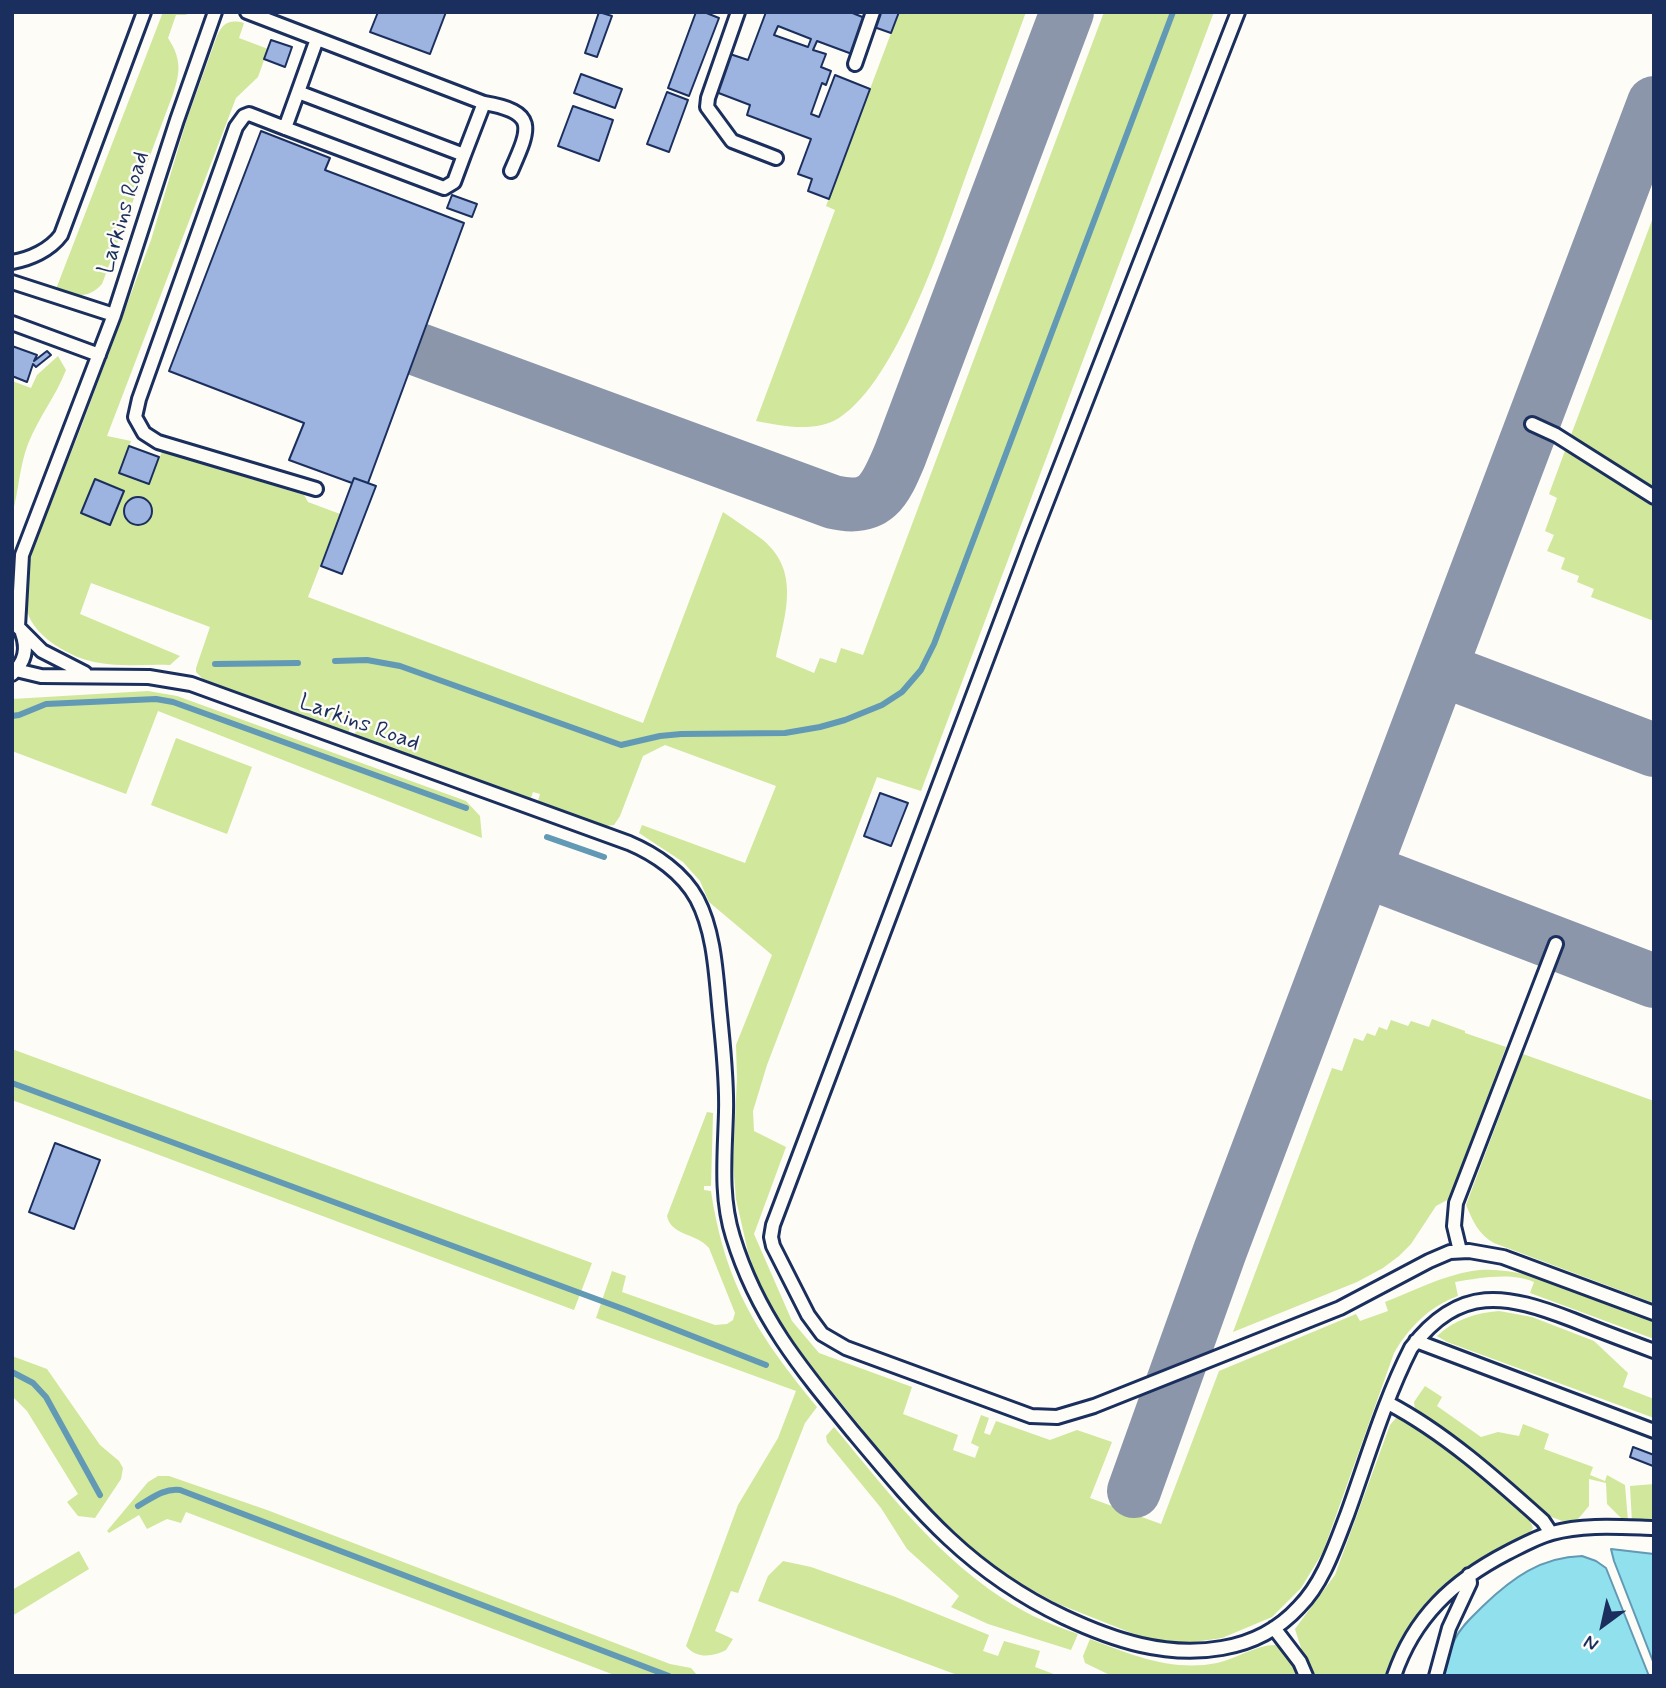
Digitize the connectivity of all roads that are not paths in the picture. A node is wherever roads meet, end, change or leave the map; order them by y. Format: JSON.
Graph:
{"nodes":[{"id":1,"x":144,"y":12,"type":"edge"},
{"id":2,"x":215,"y":12,"type":"edge"},
{"id":3,"x":247,"y":12,"type":"edge"},
{"id":4,"x":738,"y":12,"type":"edge"},
{"id":5,"x":873,"y":12,"type":"edge"},
{"id":6,"x":1238,"y":12,"type":"edge"},
{"id":7,"x":317,"y":39,"type":"junction"},
{"id":8,"x":855,"y":64,"type":"dead end"},
{"id":9,"x":298,"y":92,"type":"junction"},
{"id":10,"x":484,"y":103,"type":"junction"},
{"id":11,"x":285,"y":128,"type":"junction"},
{"id":12,"x":464,"y":155,"type":"junction"},
{"id":13,"x":776,"y":158,"type":"dead end"},
{"id":14,"x":511,"y":170,"type":"dead end"},
{"id":15,"x":12,"y":262,"type":"edge"},
{"id":16,"x":12,"y":282,"type":"edge"},
{"id":17,"x":114,"y":315,"type":"junction"},
{"id":18,"x":12,"y":323,"type":"edge"},
{"id":19,"x":99,"y":355,"type":"junction"},
{"id":20,"x":1532,"y":424,"type":"dead end"},
{"id":21,"x":316,"y":489,"type":"dead end"},
{"id":22,"x":1654,"y":497,"type":"edge"},
{"id":23,"x":22,"y":555,"type":"junction"},
{"id":24,"x":12,"y":573,"type":"edge"},
{"id":25,"x":15,"y":624,"type":"edge"},
{"id":26,"x":14,"y":672,"type":"edge"},
{"id":27,"x":94,"y":676,"type":"junction"},
{"id":28,"x":1556,"y":944,"type":"dead end"},
{"id":29,"x":1460,"y":1251,"type":"junction"},
{"id":30,"x":1654,"y":1312,"type":"edge"},
{"id":31,"x":1416,"y":1342,"type":"junction"},
{"id":32,"x":1654,"y":1351,"type":"edge"},
{"id":33,"x":1388,"y":1402,"type":"junction"},
{"id":34,"x":1654,"y":1431,"type":"edge"},
{"id":35,"x":1654,"y":1528,"type":"edge"},
{"id":36,"x":1551,"y":1533,"type":"junction"},
{"id":37,"x":1469,"y":1575,"type":"junction"},
{"id":38,"x":1274,"y":1628,"type":"junction"},
{"id":39,"x":1306,"y":1676,"type":"edge"},
{"id":40,"x":1394,"y":1676,"type":"edge"},
{"id":41,"x":1436,"y":1676,"type":"edge"}],
"edges":[{"from":1,"to":15,"type":"lane"},
{"from":2,"to":17,"type":"lane","name":"Larkins Road"},
{"from":3,"to":7,"type":"lane"},
{"from":4,"to":13,"type":"lane"},
{"from":5,"to":8,"type":"lane"},
{"from":6,"to":29,"type":"lane"},
{"from":7,"to":9,"type":"lane"},
{"from":7,"to":10,"type":"lane"},
{"from":9,"to":11,"type":"lane"},
{"from":9,"to":12,"type":"lane"},
{"from":10,"to":12,"type":"lane"},
{"from":10,"to":14,"type":"lane"},
{"from":11,"to":12,"type":"lane"},
{"from":11,"to":21,"type":"lane"},
{"from":16,"to":17,"type":"lane"},
{"from":17,"to":19,"type":"lane","name":"Larkins Road"},
{"from":18,"to":19,"type":"lane"},
{"from":19,"to":23,"type":"lane","name":"Larkins Road"},
{"from":20,"to":22,"type":"lane"},
{"from":23,"to":24,"type":"lane"},
{"from":23,"to":25,"type":"lane","name":"Larkins Road"},
{"from":25,"to":26,"type":"lane","name":"Larkins Road"},
{"from":25,"to":27,"type":"lane"},
{"from":26,"to":27,"type":"lane","name":"Larkins Road"},
{"from":27,"to":38,"type":"lane","name":"Larkins Road"},
{"from":28,"to":29,"type":"lane"},
{"from":29,"to":30,"type":"lane"},
{"from":31,"to":32,"type":"lane","name":"Larkins Road"},
{"from":31,"to":33,"type":"lane","name":"Larkins Road"},
{"from":31,"to":34,"type":"lane"},
{"from":33,"to":36,"type":"lane"},
{"from":33,"to":38,"type":"lane","name":"Larkins Road"},
{"from":35,"to":36,"type":"lane"},
{"from":36,"to":37,"type":"lane"},
{"from":37,"to":40,"type":"lane"},
{"from":37,"to":41,"type":"lane"},
{"from":38,"to":39,"type":"lane"}]}
